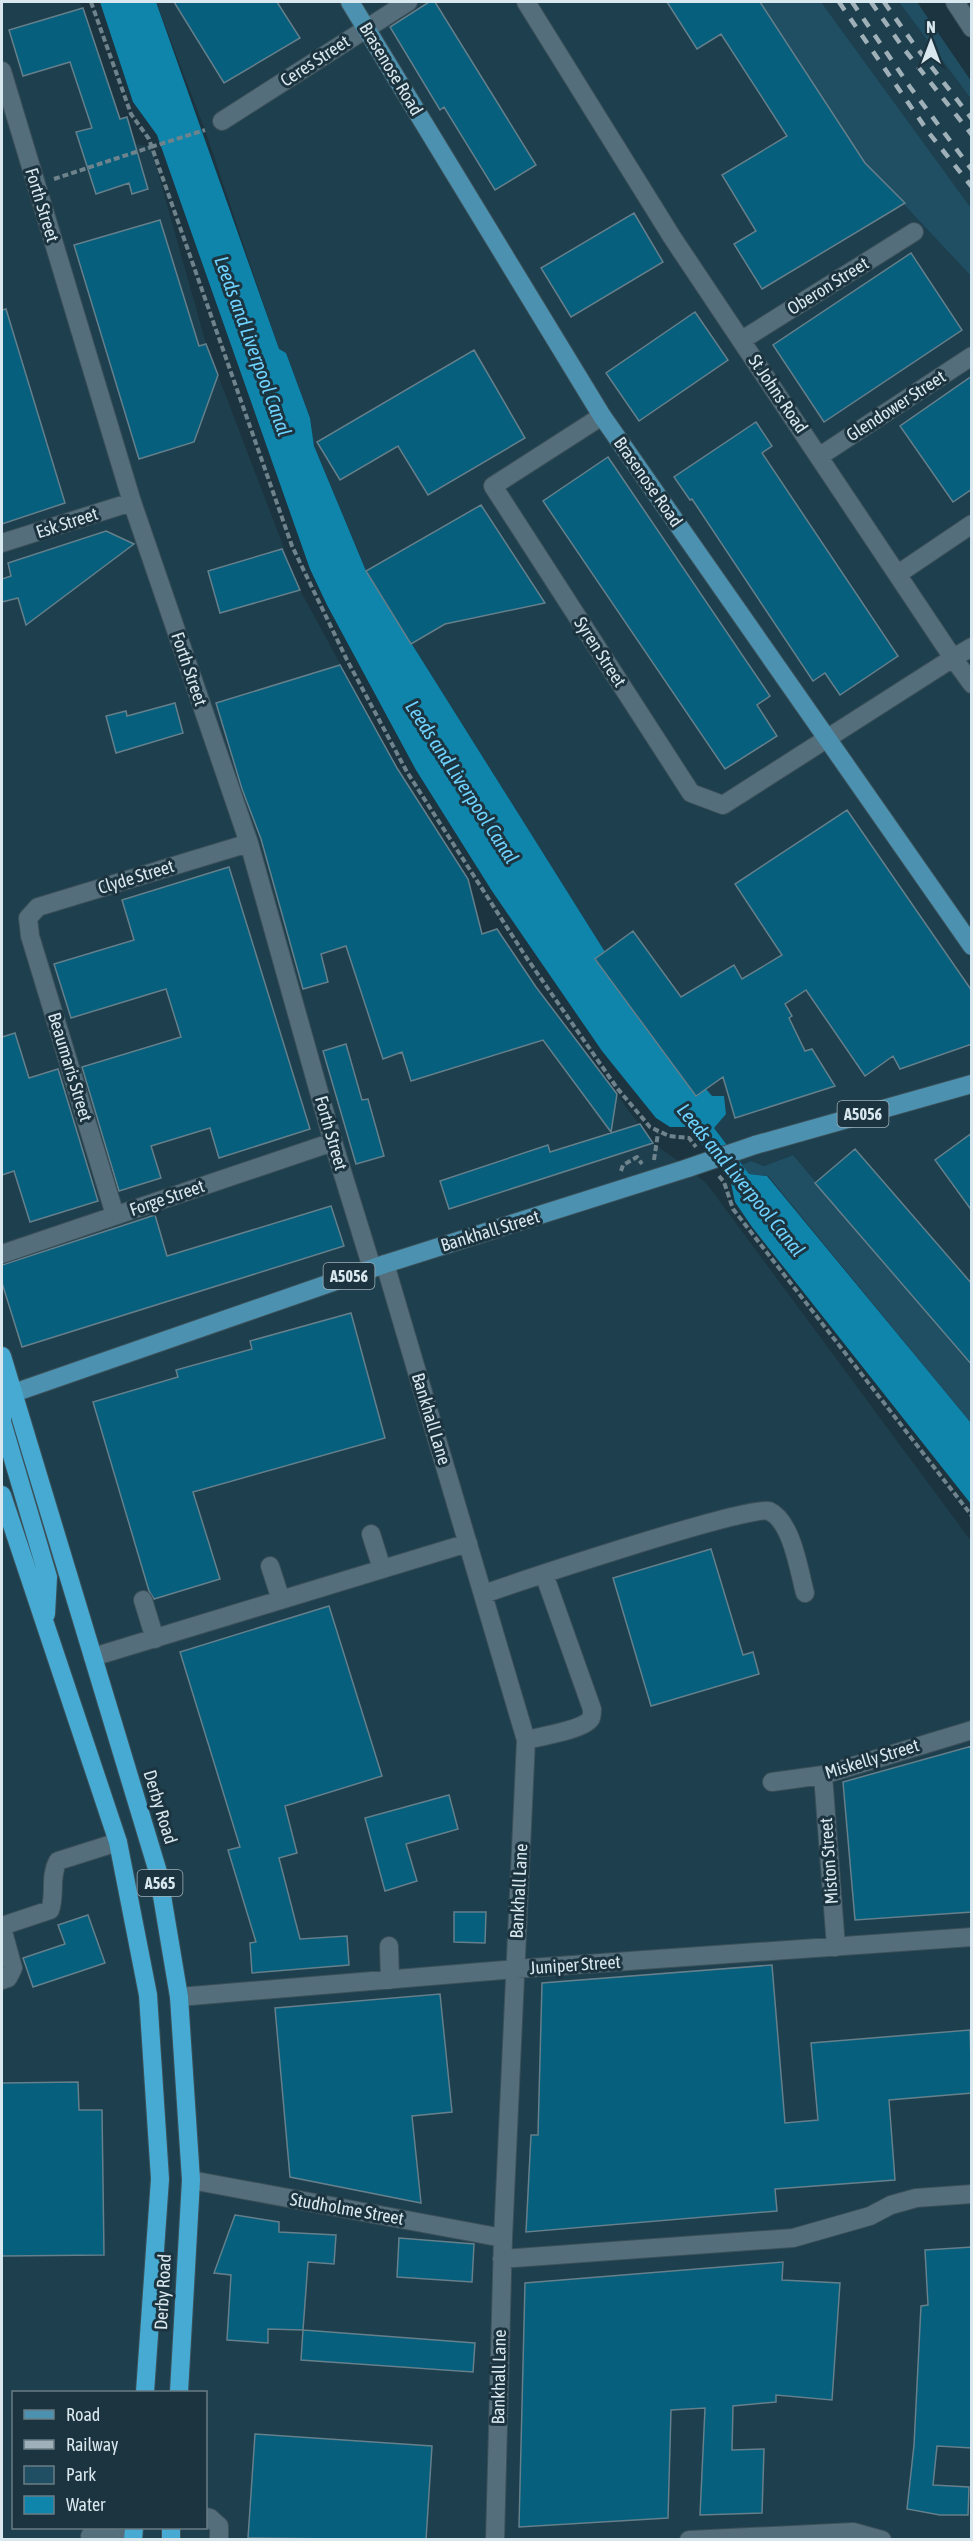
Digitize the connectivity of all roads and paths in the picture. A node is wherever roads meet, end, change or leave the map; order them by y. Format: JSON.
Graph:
{"nodes":[{"id":1,"x":91,"y":2,"type":"edge"},
{"id":2,"x":350,"y":2,"type":"edge"},
{"id":3,"x":408,"y":2,"type":"edge"},
{"id":4,"x":526,"y":2,"type":"edge"},
{"id":5,"x":955,"y":2,"type":"edge"},
{"id":6,"x":366,"y":27,"type":"junction"},
{"id":7,"x":972,"y":28,"type":"edge"},
{"id":8,"x":2,"y":71,"type":"edge"},
{"id":9,"x":7,"y":112,"type":"edge"},
{"id":10,"x":222,"y":121,"type":"dead end"},
{"id":11,"x":205,"y":130,"type":"dead end"},
{"id":12,"x":36,"y":185,"type":"junction"},
{"id":13,"x":914,"y":232,"type":"dead end"},
{"id":14,"x":741,"y":340,"type":"junction"},
{"id":15,"x":972,"y":356,"type":"edge"},
{"id":16,"x":602,"y":416,"type":"junction"},
{"id":17,"x":820,"y":456,"type":"junction"},
{"id":18,"x":132,"y":502,"type":"junction"},
{"id":19,"x":972,"y":524,"type":"edge"},
{"id":20,"x":2,"y":543,"type":"edge"},
{"id":21,"x":898,"y":574,"type":"junction"},
{"id":22,"x":972,"y":647,"type":"edge"},
{"id":23,"x":954,"y":658,"type":"junction"},
{"id":24,"x":972,"y":684,"type":"edge"},
{"id":25,"x":828,"y":740,"type":"junction"},
{"id":26,"x":249,"y":843,"type":"junction"},
{"id":27,"x":28,"y":918,"type":"joint"},
{"id":28,"x":972,"y":946,"type":"edge"},
{"id":29,"x":972,"y":1084,"type":"edge"},
{"id":30,"x":333,"y":1142,"type":"junction"},
{"id":31,"x":703,"y":1156,"type":"dead end"},
{"id":32,"x":717,"y":1173,"type":"dead end"},
{"id":33,"x":115,"y":1215,"type":"junction"},
{"id":34,"x":2,"y":1254,"type":"edge"},
{"id":35,"x":378,"y":1266,"type":"junction"},
{"id":36,"x":2,"y":1356,"type":"edge"},
{"id":37,"x":7,"y":1395,"type":"edge"},
{"id":38,"x":2,"y":1495,"type":"edge"},
{"id":39,"x":972,"y":1516,"type":"edge"},
{"id":40,"x":371,"y":1534,"type":"dead end"},
{"id":41,"x":468,"y":1543,"type":"junction"},
{"id":42,"x":270,"y":1566,"type":"dead end"},
{"id":43,"x":382,"y":1569,"type":"junction"},
{"id":44,"x":544,"y":1574,"type":"junction"},
{"id":45,"x":805,"y":1593,"type":"dead end"},
{"id":46,"x":484,"y":1594,"type":"junction"},
{"id":47,"x":143,"y":1600,"type":"dead end"},
{"id":48,"x":281,"y":1600,"type":"junction"},
{"id":49,"x":45,"y":1625,"type":"junction"},
{"id":50,"x":155,"y":1639,"type":"junction"},
{"id":51,"x":93,"y":1657,"type":"junction"},
{"id":52,"x":972,"y":1730,"type":"edge"},
{"id":53,"x":526,"y":1740,"type":"junction"},
{"id":54,"x":823,"y":1775,"type":"junction"},
{"id":55,"x":772,"y":1782,"type":"dead end"},
{"id":56,"x":118,"y":1842,"type":"junction"},
{"id":57,"x":2,"y":1927,"type":"edge"},
{"id":58,"x":972,"y":1937,"type":"edge"},
{"id":59,"x":389,"y":1946,"type":"dead end"},
{"id":60,"x":836,"y":1947,"type":"junction"},
{"id":61,"x":515,"y":1969,"type":"junction"},
{"id":62,"x":2,"y":1980,"type":"edge"},
{"id":63,"x":390,"y":1980,"type":"junction"},
{"id":64,"x":179,"y":1997,"type":"junction"},
{"id":65,"x":191,"y":2180,"type":"junction"},
{"id":66,"x":972,"y":2194,"type":"edge"},
{"id":67,"x":502,"y":2238,"type":"junction"},
{"id":68,"x":502,"y":2259,"type":"junction"},
{"id":69,"x":145,"y":2391,"type":"edge"},
{"id":70,"x":179,"y":2391,"type":"edge"},
{"id":71,"x":207,"y":2517,"type":"edge"},
{"id":72,"x":90,"y":2536,"type":"dead end"},
{"id":73,"x":132,"y":2540,"type":"edge"},
{"id":74,"x":219,"y":2540,"type":"edge"},
{"id":75,"x":495,"y":2540,"type":"edge"},
{"id":76,"x":689,"y":2540,"type":"edge"},
{"id":77,"x":882,"y":2540,"type":"edge"}],
"edges":[{"from":1,"to":31,"type":"path"},
{"from":2,"to":6,"type":"main road","name":"Brasenose Road"},
{"from":3,"to":6,"type":"street","name":"Ceres Street"},
{"from":4,"to":14,"type":"street","name":"St Johns Road"},
{"from":5,"to":7,"type":"street"},
{"from":6,"to":10,"type":"street","name":"Ceres Street"},
{"from":6,"to":16,"type":"main road","name":"Brasenose Road"},
{"from":8,"to":9,"type":"street","name":"Forth Street"},
{"from":9,"to":12,"type":"street","name":"Forth Street"},
{"from":11,"to":12,"type":"path","bridge":true},
{"from":12,"to":18,"type":"street","name":"Forth Street"},
{"from":13,"to":14,"type":"street","name":"Oberon Street"},
{"from":14,"to":17,"type":"street","name":"St Johns Road"},
{"from":15,"to":17,"type":"street","name":"Glendower Street"},
{"from":16,"to":25,"type":"main road","name":"Brasenose Road"},
{"from":16,"to":25,"type":"street","name":"Syren Street"},
{"from":17,"to":21,"type":"street","name":"St Johns Road"},
{"from":18,"to":20,"type":"street","name":"Esk Street"},
{"from":18,"to":26,"type":"street","name":"Forth Street"},
{"from":19,"to":21,"type":"street"},
{"from":21,"to":23,"type":"street","name":"St Johns Road"},
{"from":22,"to":23,"type":"street"},
{"from":23,"to":24,"type":"street","name":"St Johns Road"},
{"from":23,"to":25,"type":"street"},
{"from":25,"to":28,"type":"main road","name":"Brasenose Road"},
{"from":26,"to":27,"type":"street","name":"Clyde Street"},
{"from":26,"to":30,"type":"street","name":"Forth Street"},
{"from":27,"to":33,"type":"street","name":"Beaumaris Street"},
{"from":29,"to":35,"type":"main road","name":"Bankhall Street","number":"A5056","bridge":true},
{"from":30,"to":33,"type":"street","name":"Forge Street"},
{"from":30,"to":35,"type":"street","name":"Forth Street"},
{"from":32,"to":39,"type":"path"},
{"from":33,"to":34,"type":"street","name":"Forge Street"},
{"from":35,"to":37,"type":"main road","name":"Bankhall Street","number":"A5056"},
{"from":35,"to":41,"type":"street","name":"Bankhall Lane"},
{"from":36,"to":37,"type":"highway","name":"Derby Road","number":"A565"},
{"from":37,"to":49,"type":"highway"},
{"from":37,"to":51,"type":"highway","name":"Derby Road","number":"A565"},
{"from":38,"to":49,"type":"highway","name":"Derby Road","number":"A565"},
{"from":40,"to":43,"type":"street"},
{"from":41,"to":43,"type":"street"},
{"from":41,"to":46,"type":"street","name":"Bankhall Lane"},
{"from":42,"to":48,"type":"street"},
{"from":43,"to":48,"type":"street"},
{"from":44,"to":45,"type":"street"},
{"from":44,"to":46,"type":"street"},
{"from":44,"to":53,"type":"street"},
{"from":46,"to":53,"type":"street","name":"Bankhall Lane"},
{"from":47,"to":50,"type":"street"},
{"from":48,"to":50,"type":"street"},
{"from":49,"to":56,"type":"highway","name":"Derby Road","number":"A565"},
{"from":50,"to":51,"type":"street"},
{"from":51,"to":64,"type":"highway","name":"Derby Road","number":"A565"},
{"from":52,"to":54,"type":"street","name":"Miskelly Street"},
{"from":53,"to":61,"type":"street","name":"Bankhall Lane"},
{"from":54,"to":55,"type":"street","name":"Miskelly Street"},
{"from":54,"to":60,"type":"street","name":"Miston Street"},
{"from":56,"to":57,"type":"street"},
{"from":56,"to":69,"type":"highway","name":"Derby Road","number":"A565"},
{"from":57,"to":62,"type":"street"},
{"from":58,"to":60,"type":"street","name":"Juniper Street"},
{"from":59,"to":63,"type":"street"},
{"from":60,"to":61,"type":"street","name":"Juniper Street"},
{"from":61,"to":63,"type":"street","name":"Juniper Street"},
{"from":61,"to":67,"type":"street","name":"Bankhall Lane"},
{"from":63,"to":64,"type":"street","name":"Juniper Street"},
{"from":64,"to":65,"type":"highway","name":"Derby Road","number":"A565"},
{"from":65,"to":67,"type":"street","name":"Studholme Street"},
{"from":65,"to":70,"type":"highway","name":"Derby Road","number":"A565"},
{"from":66,"to":68,"type":"street"},
{"from":67,"to":68,"type":"street","name":"Bankhall Lane"},
{"from":68,"to":75,"type":"street","name":"Bankhall Lane"},
{"from":71,"to":74,"type":"street"},
{"from":72,"to":73,"type":"street"},
{"from":76,"to":77,"type":"street"}]}
